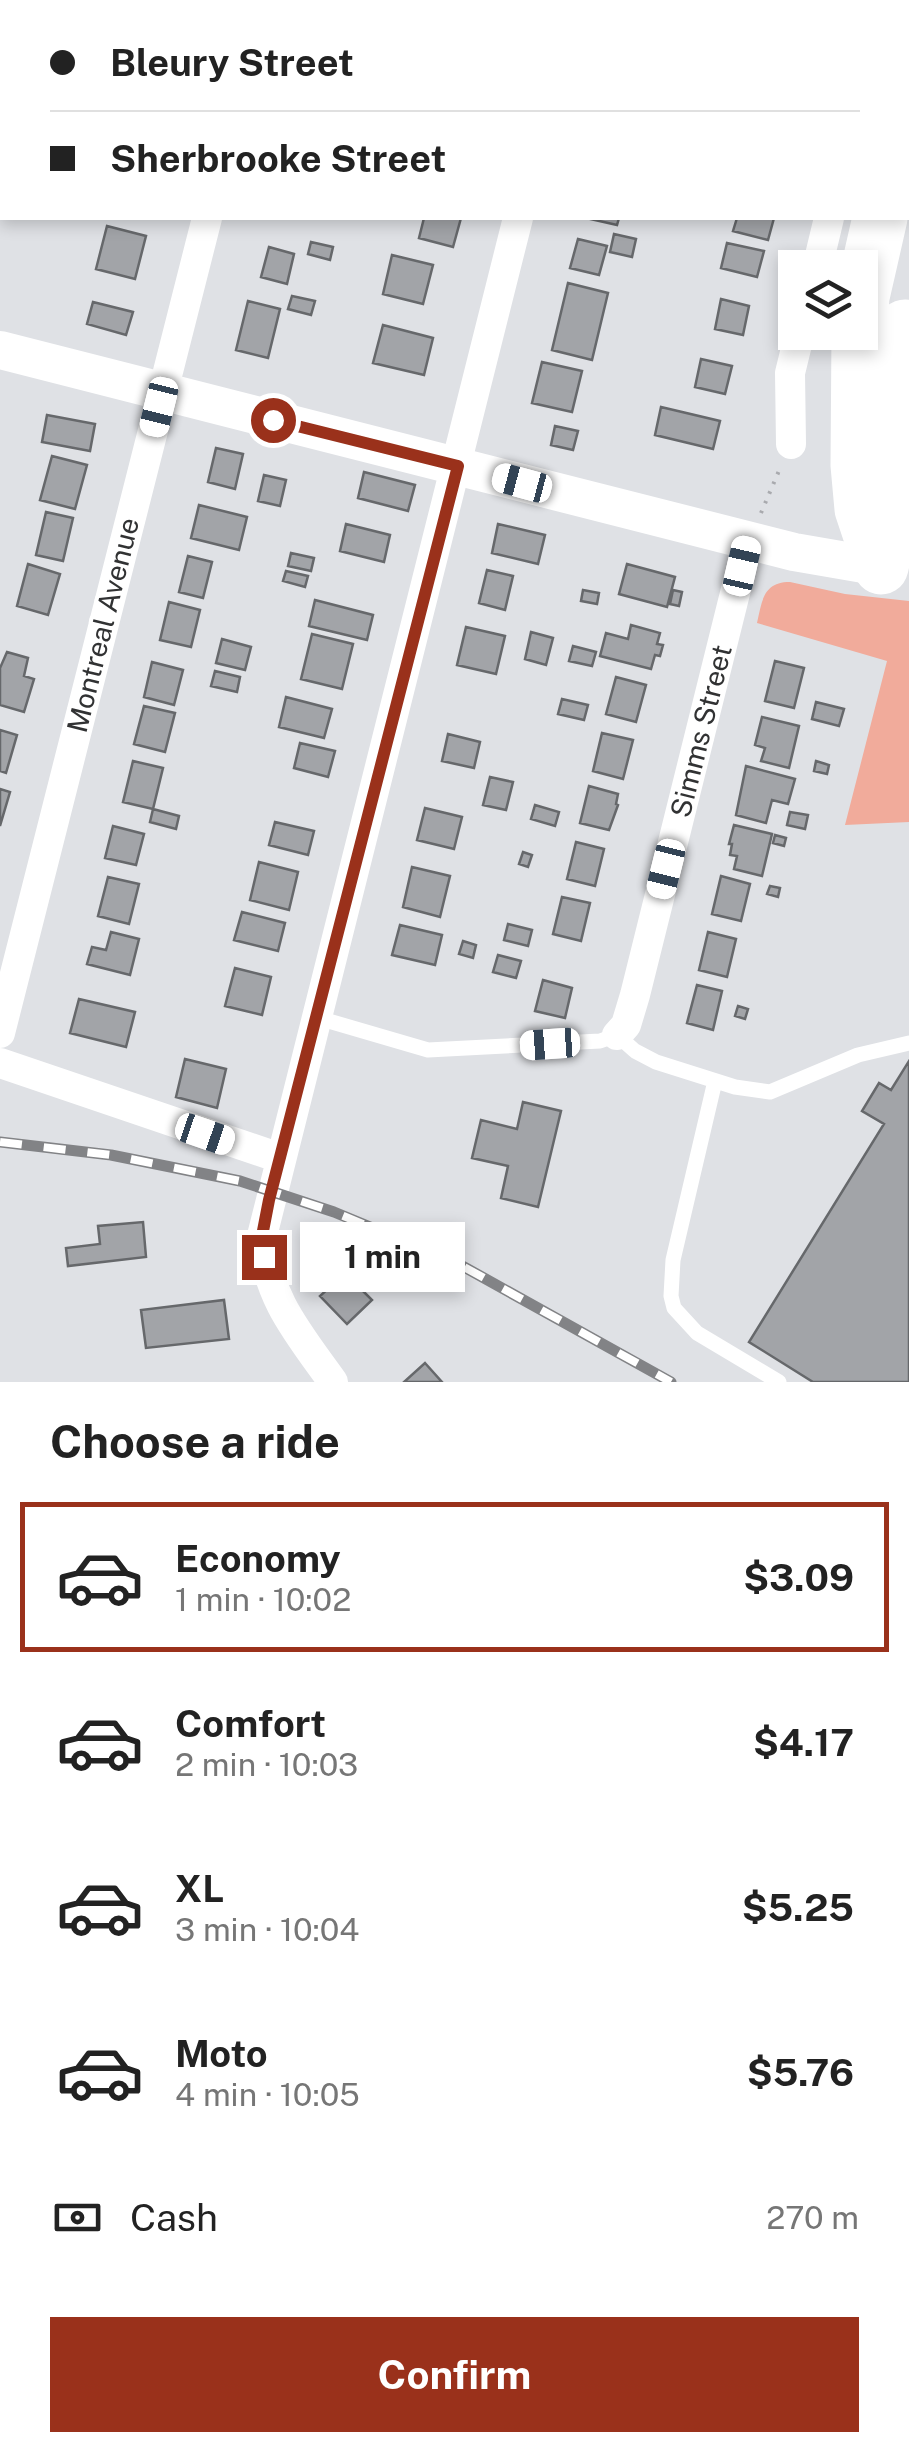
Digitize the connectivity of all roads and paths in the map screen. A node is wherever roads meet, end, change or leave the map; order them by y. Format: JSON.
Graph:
{"nodes":[{"id":1,"x":206,"y":220,"type":"edge"},
{"id":2,"x":518,"y":220,"type":"edge"},
{"id":3,"x":829,"y":220,"type":"edge"},
{"id":4,"x":880,"y":220,"type":"edge"},
{"id":5,"x":909,"y":246,"type":"edge"},
{"id":6,"x":821,"y":250,"type":"edge"},
{"id":7,"x":884,"y":331,"type":"edge"},
{"id":8,"x":0,"y":350,"type":"edge"},
{"id":9,"x":796,"y":350,"type":"edge"},
{"id":10,"x":162,"y":391,"type":"junction"},
{"id":11,"x":791,"y":444,"type":"joint"},
{"id":12,"x":458,"y":466,"type":"junction"},
{"id":13,"x":748,"y":541,"type":"junction"},
{"id":14,"x":882,"y":567,"type":"joint"},
{"id":15,"x":316,"y":1017,"type":"junction"},
{"id":16,"x":0,"y":1033,"type":"edge"},
{"id":17,"x":618,"y":1035,"type":"junction"},
{"id":18,"x":909,"y":1043,"type":"edge"},
{"id":19,"x":0,"y":1063,"type":"edge"},
{"id":20,"x":715,"y":1081,"type":"junction"},
{"id":21,"x":280,"y":1158,"type":"junction"},
{"id":22,"x":333,"y":1382,"type":"edge"},
{"id":23,"x":778,"y":1382,"type":"edge"}],
"edges":[{"from":1,"to":10,"type":"street","name":"Montreal Avenue"},
{"from":2,"to":12,"type":"street"},
{"from":3,"to":6,"type":"street"},
{"from":4,"to":7,"type":"highway"},
{"from":5,"to":7,"type":"highway"},
{"from":7,"to":14,"type":"highway"},
{"from":8,"to":10,"type":"street"},
{"from":9,"to":11,"type":"street"},
{"from":10,"to":12,"type":"street"},
{"from":10,"to":16,"type":"street","name":"Montreal Avenue"},
{"from":11,"to":13,"type":"path"},
{"from":12,"to":13,"type":"street"},
{"from":12,"to":15,"type":"street"},
{"from":13,"to":14,"type":"street"},
{"from":13,"to":17,"type":"street","name":"Simms Street"},
{"from":15,"to":17,"type":"lane"},
{"from":15,"to":21,"type":"street"},
{"from":17,"to":20,"type":"lane"},
{"from":18,"to":20,"type":"lane"},
{"from":19,"to":21,"type":"street"},
{"from":20,"to":23,"type":"lane"},
{"from":21,"to":22,"type":"street"}]}
